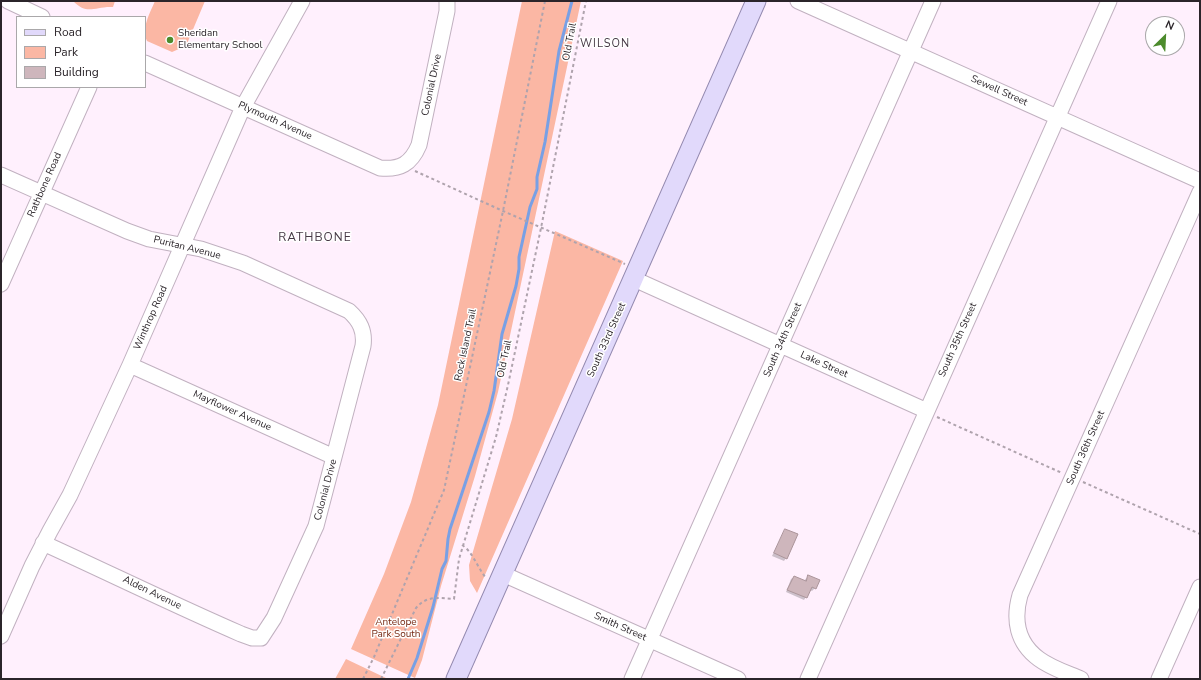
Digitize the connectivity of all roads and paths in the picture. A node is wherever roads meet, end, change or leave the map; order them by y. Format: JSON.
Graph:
{"nodes":[{"id":1,"x":8,"y":1,"type":"edge"},
{"id":2,"x":302,"y":1,"type":"edge"},
{"id":3,"x":447,"y":1,"type":"edge"},
{"id":4,"x":545,"y":1,"type":"edge"},
{"id":5,"x":586,"y":1,"type":"edge"},
{"id":6,"x":756,"y":1,"type":"edge"},
{"id":7,"x":798,"y":1,"type":"edge"},
{"id":8,"x":933,"y":1,"type":"edge"},
{"id":9,"x":1109,"y":1,"type":"edge"},
{"id":10,"x":40,"y":16,"type":"edge"},
{"id":11,"x":911,"y":51,"type":"junction"},
{"id":12,"x":146,"y":63,"type":"edge"},
{"id":13,"x":89,"y":88,"type":"edge"},
{"id":14,"x":244,"y":107,"type":"junction"},
{"id":15,"x":1057,"y":117,"type":"junction"},
{"id":16,"x":405,"y":165,"type":"junction"},
{"id":17,"x":1,"y":175,"type":"edge"},
{"id":18,"x":1200,"y":181,"type":"edge"},
{"id":19,"x":1200,"y":192,"type":"edge"},
{"id":20,"x":42,"y":194,"type":"junction"},
{"id":21,"x":503,"y":211,"type":"junction"},
{"id":22,"x":541,"y":228,"type":"junction"},
{"id":23,"x":183,"y":245,"type":"junction"},
{"id":24,"x":636,"y":274,"type":"junction"},
{"id":25,"x":1,"y":284,"type":"edge"},
{"id":26,"x":364,"y":332,"type":"joint"},
{"id":27,"x":780,"y":345,"type":"junction"},
{"id":28,"x":130,"y":365,"type":"junction"},
{"id":29,"x":927,"y":411,"type":"junction"},
{"id":30,"x":334,"y":457,"type":"junction"},
{"id":31,"x":43,"y":543,"type":"junction"},
{"id":32,"x":462,"y":545,"type":"junction"},
{"id":33,"x":500,"y":579,"type":"junction"},
{"id":34,"x":1200,"y":587,"type":"edge"},
{"id":35,"x":1,"y":636,"type":"edge"},
{"id":36,"x":261,"y":638,"type":"joint"},
{"id":37,"x":650,"y":640,"type":"junction"},
{"id":38,"x":363,"y":679,"type":"edge"},
{"id":39,"x":381,"y":679,"type":"edge"},
{"id":40,"x":456,"y":679,"type":"edge"},
{"id":41,"x":632,"y":679,"type":"edge"},
{"id":42,"x":738,"y":679,"type":"edge"},
{"id":43,"x":808,"y":679,"type":"edge"},
{"id":44,"x":1081,"y":679,"type":"edge"},
{"id":45,"x":1159,"y":679,"type":"edge"}],
"edges":[{"from":1,"to":10,"type":"street"},
{"from":2,"to":14,"type":"street","name":"Winthrop Road"},
{"from":3,"to":16,"type":"street","name":"Colonial Drive"},
{"from":4,"to":21,"type":"path","name":"Rock Island Trail"},
{"from":5,"to":22,"type":"path","name":"Old Trail"},
{"from":6,"to":24,"type":"main road","name":"South 33rd Street"},
{"from":7,"to":11,"type":"street","name":"Sewell Street"},
{"from":8,"to":11,"type":"street","name":"South 34th Street"},
{"from":9,"to":15,"type":"street","name":"South 35th Street"},
{"from":11,"to":15,"type":"street","name":"Sewell Street"},
{"from":11,"to":27,"type":"street","name":"South 34th Street"},
{"from":12,"to":14,"type":"street","name":"Plymouth Avenue"},
{"from":13,"to":20,"type":"street","name":"Rathbone Road"},
{"from":14,"to":16,"type":"street","name":"Plymouth Avenue"},
{"from":14,"to":23,"type":"street","name":"Winthrop Road"},
{"from":15,"to":18,"type":"street","name":"Sewell Street"},
{"from":15,"to":29,"type":"street","name":"South 35th Street"},
{"from":16,"to":21,"type":"path"},
{"from":17,"to":20,"type":"street","name":"Puritan Avenue"},
{"from":19,"to":44,"type":"street","name":"South 36th Street"},
{"from":20,"to":23,"type":"street","name":"Puritan Avenue"},
{"from":20,"to":25,"type":"street","name":"Rathbone Road"},
{"from":21,"to":22,"type":"path"},
{"from":21,"to":38,"type":"path","name":"Rock Island Trail"},
{"from":22,"to":24,"type":"path"},
{"from":22,"to":32,"type":"path","name":"Old Trail"},
{"from":23,"to":26,"type":"street","name":"Puritan Avenue"},
{"from":23,"to":28,"type":"street","name":"Winthrop Road"},
{"from":24,"to":27,"type":"street","name":"Lake Street"},
{"from":24,"to":33,"type":"main road","name":"South 33rd Street"},
{"from":26,"to":30,"type":"street","name":"Colonial Drive"},
{"from":27,"to":29,"type":"street","name":"Lake Street"},
{"from":27,"to":37,"type":"street","name":"South 34th Street"},
{"from":28,"to":30,"type":"street","name":"Mayflower Avenue"},
{"from":28,"to":31,"type":"street","name":"Winthrop Road"},
{"from":29,"to":43,"type":"street","name":"South 35th Street"},
{"from":30,"to":36,"type":"street","name":"Colonial Drive"},
{"from":31,"to":35,"type":"street","name":"Winthrop Road"},
{"from":31,"to":36,"type":"street","name":"Alden Avenue"},
{"from":32,"to":33,"type":"path"},
{"from":32,"to":39,"type":"path","name":"Old Trail"},
{"from":33,"to":37,"type":"street","name":"Smith Street"},
{"from":33,"to":40,"type":"main road","name":"South 33rd Street"},
{"from":34,"to":45,"type":"street"},
{"from":37,"to":41,"type":"street","name":"South 34th Street"},
{"from":37,"to":42,"type":"street","name":"Smith Street"}]}
